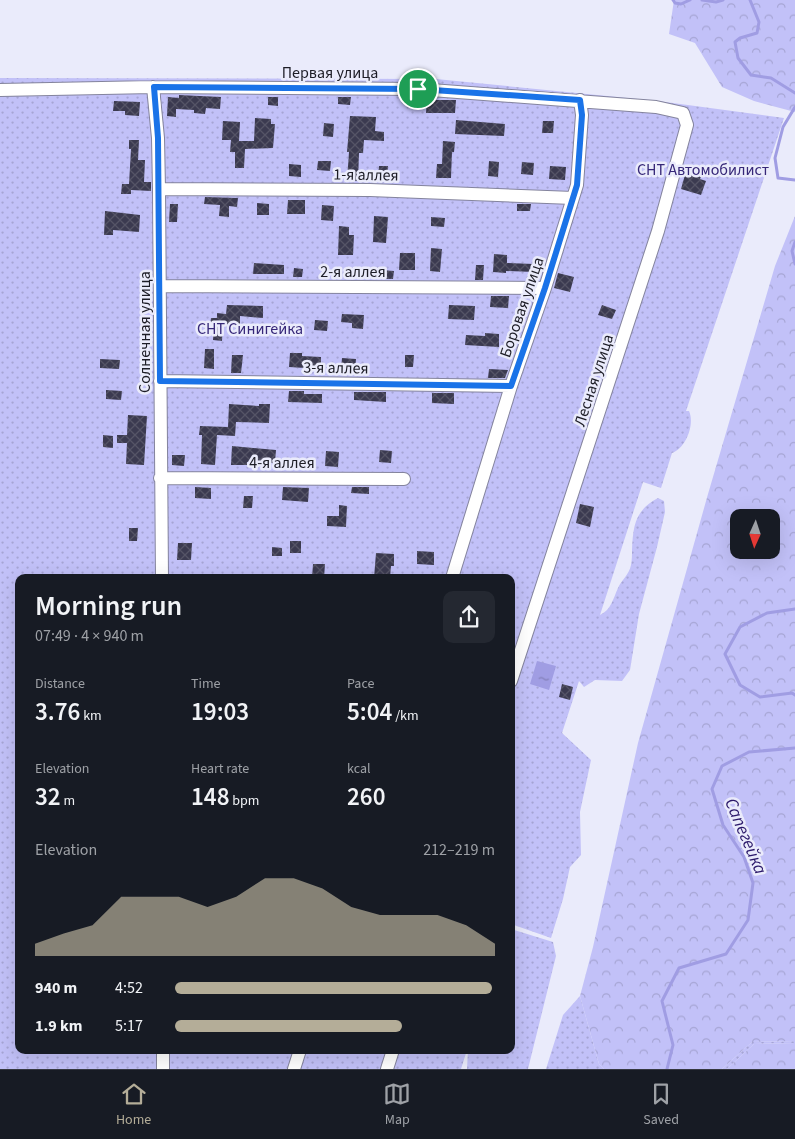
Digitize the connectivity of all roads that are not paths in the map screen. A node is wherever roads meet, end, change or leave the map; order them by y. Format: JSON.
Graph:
{"nodes":[{"id":1,"x":154,"y":87,"type":"junction"},
{"id":2,"x":0,"y":90,"type":"edge"},
{"id":3,"x":580,"y":100,"type":"junction"},
{"id":4,"x":656,"y":107,"type":"joint"},
{"id":5,"x":159,"y":189,"type":"junction"},
{"id":6,"x":573,"y":198,"type":"junction"},
{"id":7,"x":160,"y":286,"type":"junction"},
{"id":8,"x":545,"y":288,"type":"junction"},
{"id":9,"x":160,"y":381,"type":"junction"},
{"id":10,"x":511,"y":386,"type":"junction"},
{"id":11,"x":160,"y":478,"type":"junction"},
{"id":12,"x":404,"y":479,"type":"dead end"},
{"id":13,"x":162,"y":574,"type":"edge"},
{"id":14,"x":453,"y":574,"type":"edge"},
{"id":15,"x":515,"y":670,"type":"edge"},
{"id":16,"x":163,"y":1054,"type":"edge"},
{"id":17,"x":299,"y":1054,"type":"edge"},
{"id":18,"x":392,"y":1054,"type":"edge"},
{"id":19,"x":163,"y":1069,"type":"edge"},
{"id":20,"x":294,"y":1069,"type":"edge"},
{"id":21,"x":387,"y":1069,"type":"edge"}],
"edges":[{"from":1,"to":2,"type":"street","name":"Первая улица"},
{"from":1,"to":3,"type":"street","name":"Первая улица"},
{"from":1,"to":5,"type":"street","name":"Солнечная улица"},
{"from":3,"to":4,"type":"street","name":"Первая улица"},
{"from":3,"to":6,"type":"street","name":"Боровая улица"},
{"from":4,"to":15,"type":"street","name":"Лесная улица"},
{"from":5,"to":6,"type":"street","name":"1-я аллея"},
{"from":5,"to":7,"type":"street","name":"Солнечная улица"},
{"from":6,"to":8,"type":"street","name":"Боровая улица"},
{"from":7,"to":8,"type":"street","name":"2-я аллея"},
{"from":7,"to":9,"type":"street","name":"Солнечная улица"},
{"from":8,"to":10,"type":"street","name":"Боровая улица"},
{"from":9,"to":10,"type":"street","name":"3-я аллея"},
{"from":9,"to":11,"type":"street","name":"Солнечная улица"},
{"from":10,"to":14,"type":"street","name":"Боровая улица"},
{"from":11,"to":12,"type":"street","name":"4-я аллея"},
{"from":11,"to":13,"type":"street","name":"Солнечная улица"},
{"from":16,"to":19,"type":"street"},
{"from":17,"to":20,"type":"street"},
{"from":18,"to":21,"type":"street"}]}
